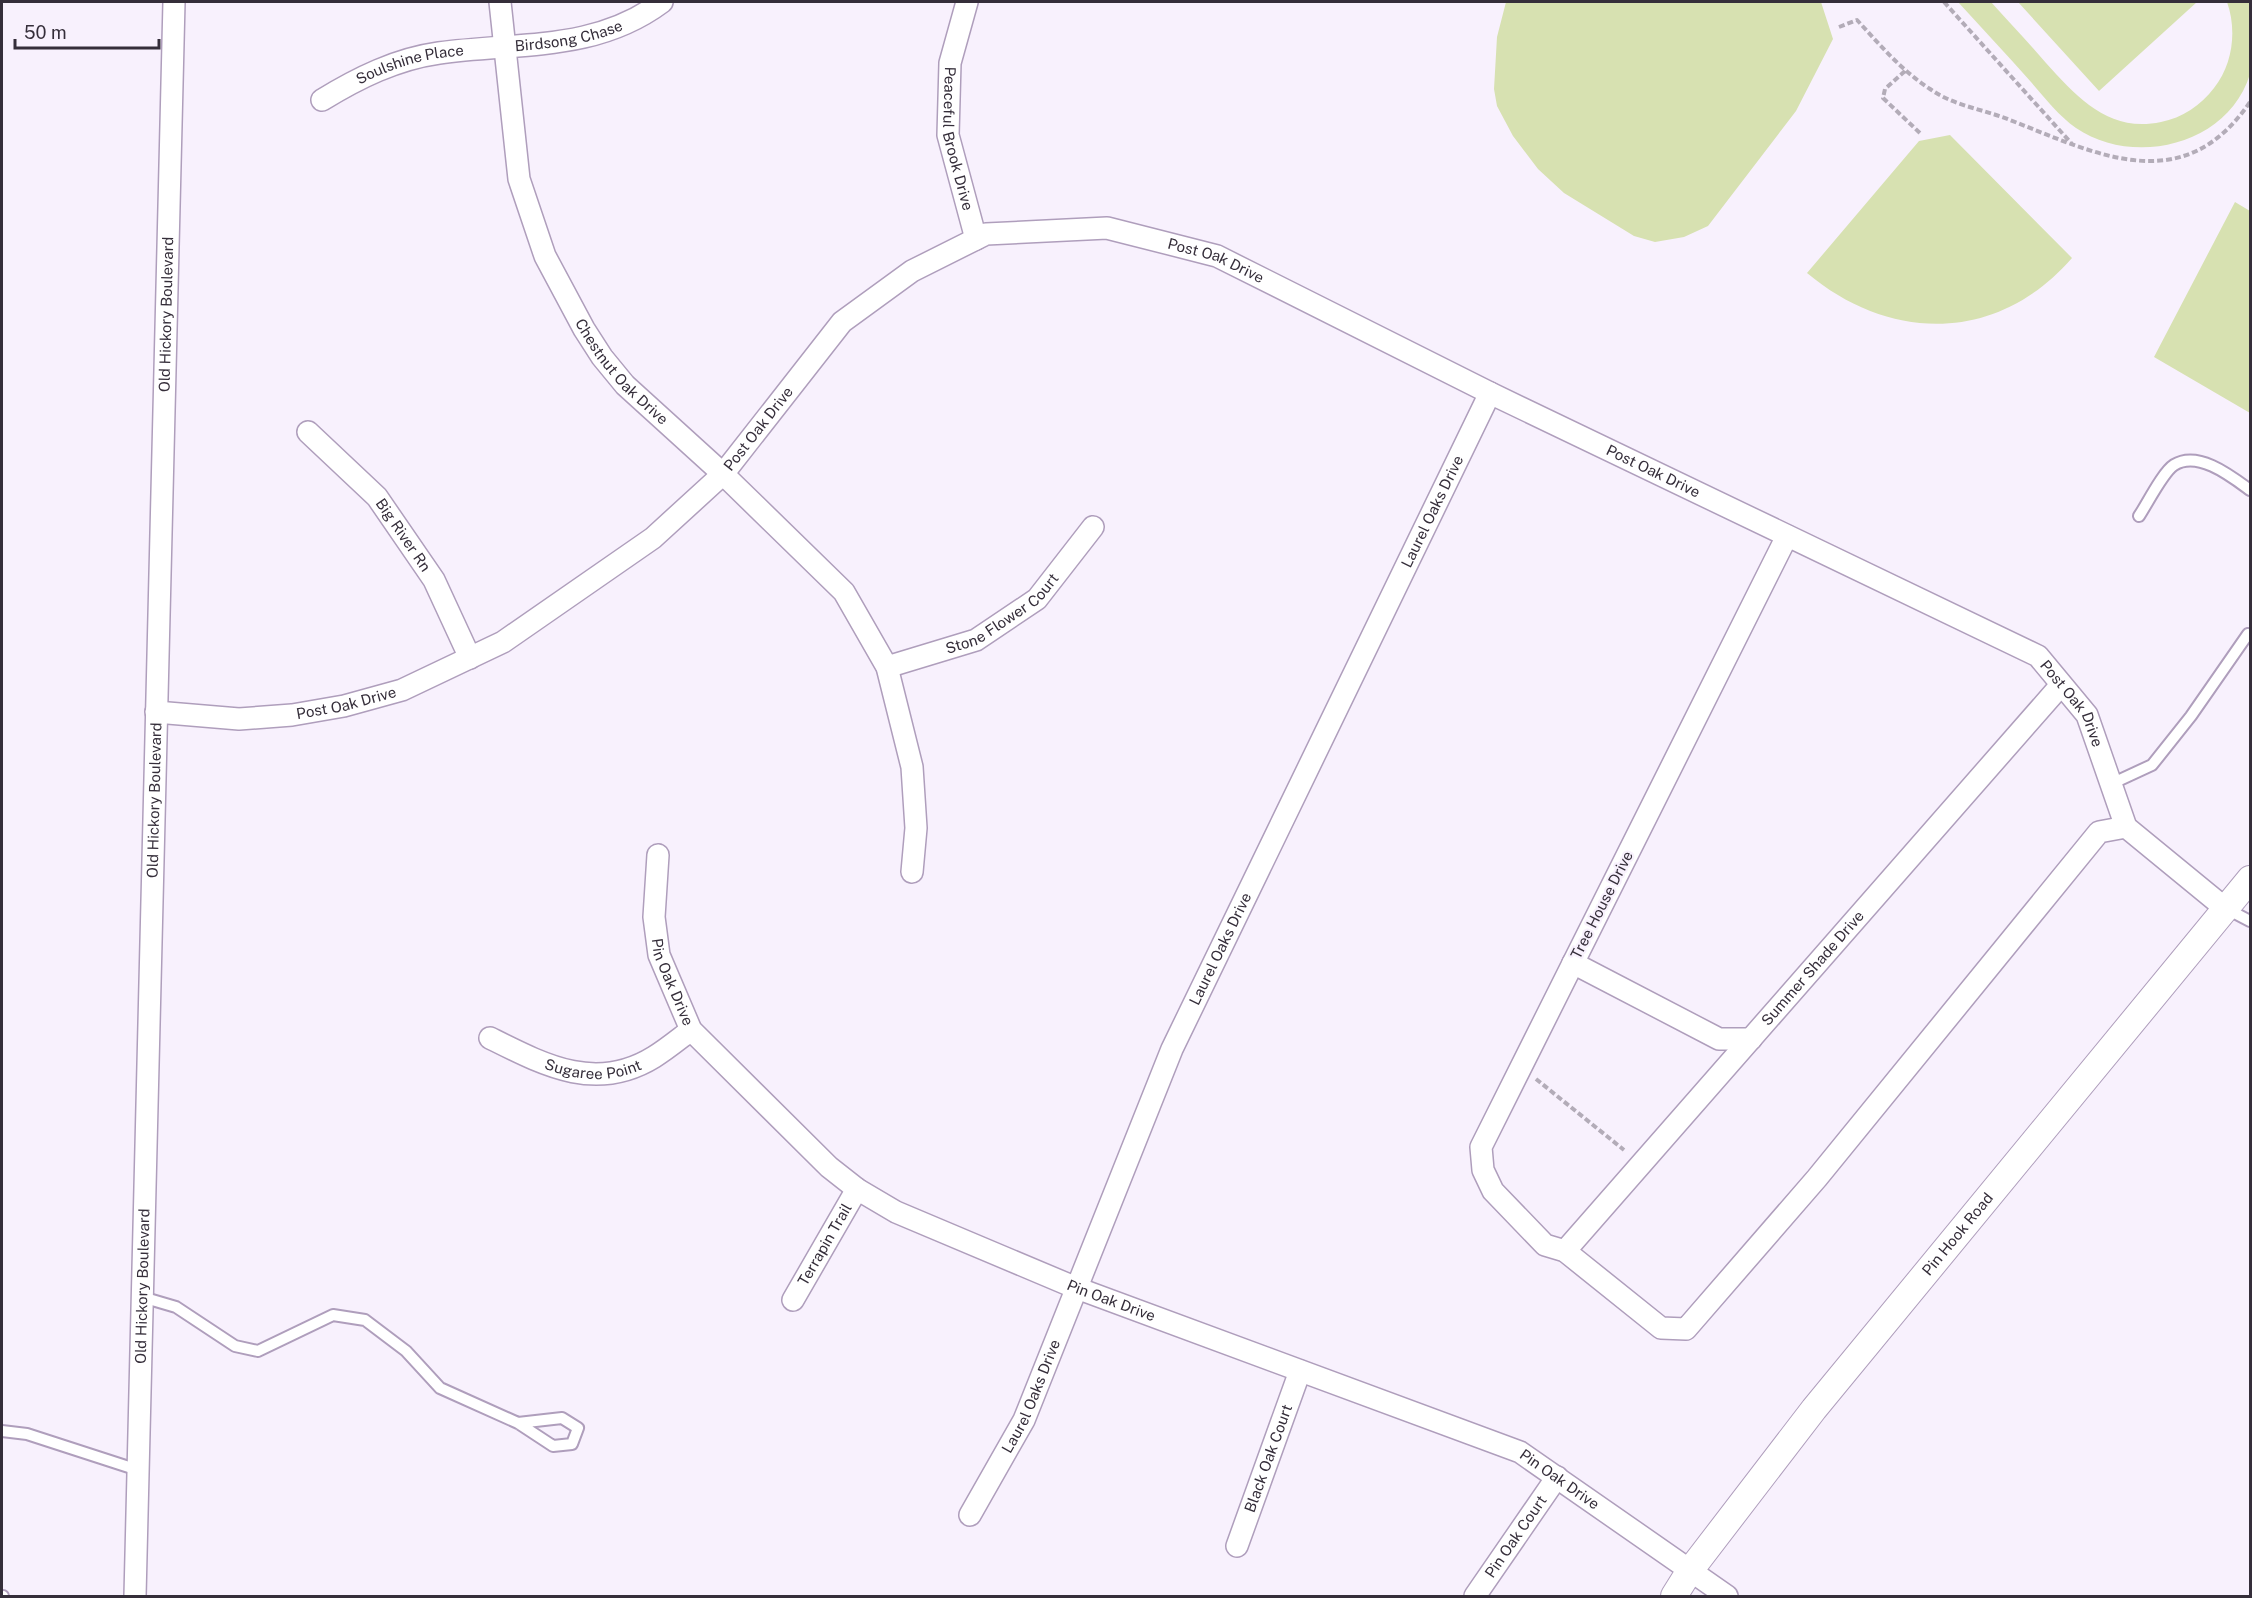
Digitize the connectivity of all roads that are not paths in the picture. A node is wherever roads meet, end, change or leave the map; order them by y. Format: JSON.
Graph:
{"nodes":[{"id":1,"x":174,"y":2,"type":"edge"},
{"id":2,"x":500,"y":2,"type":"edge"},
{"id":3,"x":662,"y":2,"type":"edge"},
{"id":4,"x":967,"y":2,"type":"edge"},
{"id":5,"x":503,"y":47,"type":"junction"},
{"id":6,"x":322,"y":100,"type":"dead end"},
{"id":7,"x":976,"y":239,"type":"junction"},
{"id":8,"x":1491,"y":393,"type":"junction"},
{"id":9,"x":308,"y":432,"type":"dead end"},
{"id":10,"x":723,"y":474,"type":"junction"},
{"id":11,"x":2250,"y":490,"type":"edge"},
{"id":12,"x":2139,"y":516,"type":"dead end"},
{"id":13,"x":1093,"y":527,"type":"dead end"},
{"id":14,"x":1787,"y":536,"type":"junction"},
{"id":15,"x":2248,"y":634,"type":"dead end"},
{"id":16,"x":470,"y":658,"type":"junction"},
{"id":17,"x":887,"y":667,"type":"junction"},
{"id":18,"x":2061,"y":685,"type":"junction"},
{"id":19,"x":156,"y":712,"type":"junction"},
{"id":20,"x":2111,"y":784,"type":"junction"},
{"id":21,"x":2126,"y":827,"type":"junction"},
{"id":22,"x":658,"y":855,"type":"dead end"},
{"id":23,"x":912,"y":872,"type":"dead end"},
{"id":24,"x":2250,"y":879,"type":"edge"},
{"id":25,"x":2226,"y":909,"type":"junction"},
{"id":26,"x":2250,"y":921,"type":"edge"},
{"id":27,"x":1573,"y":963,"type":"junction"},
{"id":28,"x":691,"y":1030,"type":"junction"},
{"id":29,"x":490,"y":1038,"type":"dead end"},
{"id":30,"x":1750,"y":1039,"type":"junction"},
{"id":31,"x":857,"y":1189,"type":"junction"},
{"id":32,"x":1564,"y":1251,"type":"junction"},
{"id":33,"x":1074,"y":1287,"type":"junction"},
{"id":34,"x":142,"y":1297,"type":"junction"},
{"id":35,"x":793,"y":1299,"type":"dead end"},
{"id":36,"x":1300,"y":1371,"type":"junction"},
{"id":37,"x":518,"y":1423,"type":"junction"},
{"id":38,"x":2,"y":1431,"type":"edge"},
{"id":39,"x":138,"y":1470,"type":"junction"},
{"id":40,"x":1557,"y":1477,"type":"junction"},
{"id":41,"x":970,"y":1515,"type":"dead end"},
{"id":42,"x":1237,"y":1546,"type":"dead end"},
{"id":43,"x":1689,"y":1572,"type":"junction"},
{"id":44,"x":135,"y":1596,"type":"edge"},
{"id":45,"x":1475,"y":1596,"type":"edge"},
{"id":46,"x":1674,"y":1596,"type":"edge"},
{"id":47,"x":1727,"y":1596,"type":"edge"}],
"edges":[{"from":1,"to":19,"type":"street","name":"Old Hickory Boulevard"},
{"from":2,"to":5,"type":"street","name":"Chestnut Oak Drive"},
{"from":3,"to":5,"type":"street","name":"Birdsong Chase"},
{"from":4,"to":7,"type":"street","name":"Peaceful Brook Drive"},
{"from":5,"to":6,"type":"street","name":"Soulshine Place"},
{"from":5,"to":10,"type":"street","name":"Chestnut Oak Drive"},
{"from":7,"to":8,"type":"street","name":"Post Oak Drive"},
{"from":7,"to":10,"type":"street","name":"Post Oak Drive"},
{"from":8,"to":14,"type":"street","name":"Post Oak Drive"},
{"from":8,"to":33,"type":"street","name":"Laurel Oaks Drive"},
{"from":9,"to":16,"type":"street","name":"Big River Rn"},
{"from":10,"to":16,"type":"street","name":"Post Oak Drive"},
{"from":10,"to":17,"type":"street","name":"Chestnut Oak Drive"},
{"from":11,"to":12,"type":"lane"},
{"from":13,"to":17,"type":"street","name":"Stone Flower Court"},
{"from":14,"to":18,"type":"street","name":"Post Oak Drive"},
{"from":14,"to":27,"type":"street","name":"Tree House Drive"},
{"from":15,"to":20,"type":"lane"},
{"from":16,"to":19,"type":"street","name":"Post Oak Drive"},
{"from":17,"to":23,"type":"street","name":"Chestnut Oak Drive"},
{"from":18,"to":20,"type":"street","name":"Post Oak Drive"},
{"from":18,"to":30,"type":"street","name":"Summer Shade Drive"},
{"from":19,"to":34,"type":"street","name":"Old Hickory Boulevard"},
{"from":20,"to":21,"type":"street","name":"Post Oak Drive"},
{"from":21,"to":25,"type":"street"},
{"from":21,"to":32,"type":"street","name":"Tree House Drive"},
{"from":22,"to":28,"type":"street","name":"Pin Oak Drive"},
{"from":24,"to":25,"type":"street","name":"Pin Hook Road"},
{"from":25,"to":26,"type":"lane"},
{"from":25,"to":43,"type":"street","name":"Pin Hook Road"},
{"from":27,"to":30,"type":"street"},
{"from":27,"to":32,"type":"street","name":"Tree House Drive"},
{"from":28,"to":29,"type":"street","name":"Sugaree Point"},
{"from":28,"to":31,"type":"street","name":"Pin Oak Drive"},
{"from":30,"to":32,"type":"street","name":"Summer Shade Drive"},
{"from":31,"to":33,"type":"street","name":"Pin Oak Drive"},
{"from":31,"to":35,"type":"street","name":"Terrapin Trail"},
{"from":33,"to":36,"type":"street","name":"Pin Oak Drive"},
{"from":33,"to":41,"type":"street","name":"Laurel Oaks Drive"},
{"from":34,"to":37,"type":"lane"},
{"from":34,"to":39,"type":"street","name":"Old Hickory Boulevard"},
{"from":36,"to":40,"type":"street","name":"Pin Oak Drive"},
{"from":36,"to":42,"type":"street","name":"Black Oak Court"},
{"from":37,"to":37,"type":"lane"},
{"from":38,"to":39,"type":"lane"},
{"from":39,"to":44,"type":"street","name":"Old Hickory Boulevard"},
{"from":40,"to":43,"type":"street","name":"Pin Oak Drive"},
{"from":40,"to":45,"type":"street","name":"Pin Oak Court"},
{"from":43,"to":46,"type":"street","name":"Pin Hook Road"},
{"from":43,"to":47,"type":"street","name":"Pin Oak Drive"}]}
